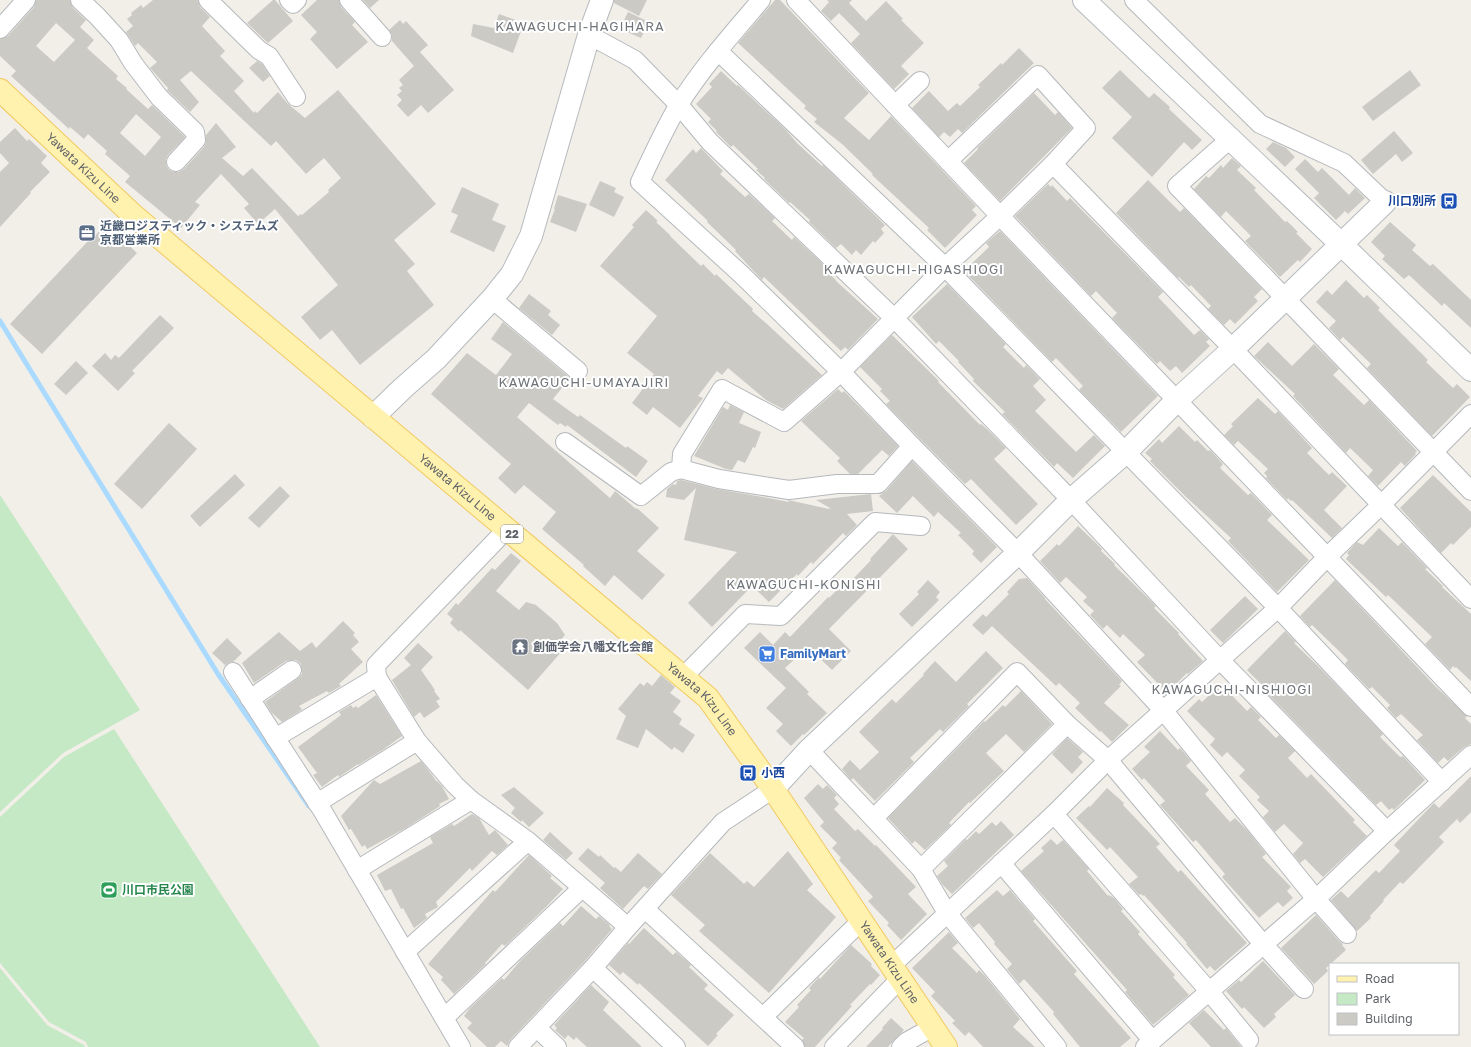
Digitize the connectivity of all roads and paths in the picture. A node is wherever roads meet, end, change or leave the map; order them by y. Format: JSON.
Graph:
{"nodes":[{"id":1,"x":26,"y":0,"type":"edge"},
{"id":2,"x":80,"y":0,"type":"edge"},
{"id":3,"x":208,"y":0,"type":"edge"},
{"id":4,"x":289,"y":0,"type":"edge"},
{"id":5,"x":297,"y":0,"type":"edge"},
{"id":6,"x":349,"y":0,"type":"edge"},
{"id":7,"x":602,"y":0,"type":"edge"},
{"id":8,"x":760,"y":0,"type":"edge"},
{"id":9,"x":796,"y":0,"type":"edge"},
{"id":10,"x":1084,"y":0,"type":"edge"},
{"id":11,"x":1134,"y":0,"type":"edge"},
{"id":12,"x":0,"y":29,"type":"edge"},
{"id":13,"x":589,"y":35,"type":"junction"},
{"id":14,"x":382,"y":37,"type":"dead end"},
{"id":15,"x":718,"y":51,"type":"junction"},
{"id":16,"x":920,"y":81,"type":"dead end"},
{"id":17,"x":0,"y":90,"type":"edge"},
{"id":18,"x":296,"y":97,"type":"dead end"},
{"id":19,"x":679,"y":105,"type":"junction"},
{"id":20,"x":895,"y":105,"type":"junction"},
{"id":21,"x":1230,"y":139,"type":"junction"},
{"id":22,"x":948,"y":161,"type":"junction"},
{"id":23,"x":176,"y":162,"type":"dead end"},
{"id":24,"x":1053,"y":164,"type":"junction"},
{"id":25,"x":1385,"y":202,"type":"joint"},
{"id":26,"x":1000,"y":216,"type":"junction"},
{"id":27,"x":1341,"y":244,"type":"junction"},
{"id":28,"x":945,"y":267,"type":"junction"},
{"id":29,"x":1286,"y":298,"type":"junction"},
{"id":30,"x":492,"y":299,"type":"junction"},
{"id":31,"x":894,"y":318,"type":"junction"},
{"id":32,"x":1233,"y":349,"type":"junction"},
{"id":33,"x":1471,"y":370,"type":"edge"},
{"id":34,"x":578,"y":371,"type":"dead end"},
{"id":35,"x":841,"y":372,"type":"junction"},
{"id":36,"x":1177,"y":400,"type":"junction"},
{"id":37,"x":1471,"y":414,"type":"edge"},
{"id":38,"x":373,"y":417,"type":"junction"},
{"id":39,"x":565,"y":442,"type":"dead end"},
{"id":40,"x":912,"y":446,"type":"junction"},
{"id":41,"x":1126,"y":452,"type":"junction"},
{"id":42,"x":1434,"y":452,"type":"junction"},
{"id":43,"x":681,"y":470,"type":"junction"},
{"id":44,"x":1471,"y":491,"type":"edge"},
{"id":45,"x":1071,"y":500,"type":"junction"},
{"id":46,"x":1381,"y":505,"type":"junction"},
{"id":47,"x":921,"y":526,"type":"dead end"},
{"id":48,"x":507,"y":529,"type":"junction"},
{"id":49,"x":1018,"y":552,"type":"junction"},
{"id":50,"x":1328,"y":556,"type":"junction"},
{"id":51,"x":1471,"y":599,"type":"edge"},
{"id":52,"x":1278,"y":608,"type":"junction"},
{"id":53,"x":1221,"y":661,"type":"junction"},
{"id":54,"x":292,"y":670,"type":"dead end"},
{"id":55,"x":233,"y":672,"type":"dead end"},
{"id":56,"x":377,"y":677,"type":"junction"},
{"id":57,"x":683,"y":677,"type":"junction"},
{"id":58,"x":250,"y":699,"type":"junction"},
{"id":59,"x":1471,"y":707,"type":"edge"},
{"id":60,"x":1163,"y":710,"type":"junction"},
{"id":61,"x":1067,"y":724,"type":"junction"},
{"id":62,"x":275,"y":738,"type":"junction"},
{"id":63,"x":417,"y":741,"type":"junction"},
{"id":64,"x":809,"y":750,"type":"junction"},
{"id":65,"x":1471,"y":755,"type":"edge"},
{"id":66,"x":1108,"y":760,"type":"junction"},
{"id":67,"x":1442,"y":782,"type":"junction"},
{"id":68,"x":773,"y":789,"type":"junction"},
{"id":69,"x":471,"y":800,"type":"junction"},
{"id":70,"x":317,"y":803,"type":"junction"},
{"id":71,"x":1054,"y":814,"type":"junction"},
{"id":72,"x":874,"y":818,"type":"junction"},
{"id":73,"x":1387,"y":831,"type":"junction"},
{"id":74,"x":528,"y":841,"type":"junction"},
{"id":75,"x":1001,"y":863,"type":"junction"},
{"id":76,"x":921,"y":869,"type":"junction"},
{"id":77,"x":357,"y":870,"type":"junction"},
{"id":78,"x":582,"y":888,"type":"junction"},
{"id":79,"x":1316,"y":898,"type":"junction"},
{"id":80,"x":645,"y":909,"type":"junction"},
{"id":81,"x":947,"y":913,"type":"junction"},
{"id":82,"x":861,"y":921,"type":"junction"},
{"id":83,"x":628,"y":927,"type":"junction"},
{"id":84,"x":1348,"y":934,"type":"dead end"},
{"id":85,"x":1263,"y":944,"type":"junction"},
{"id":86,"x":405,"y":952,"type":"junction"},
{"id":87,"x":593,"y":968,"type":"junction"},
{"id":88,"x":895,"y":973,"type":"junction"},
{"id":89,"x":1304,"y":989,"type":"dead end"},
{"id":90,"x":1209,"y":991,"type":"junction"},
{"id":91,"x":444,"y":1018,"type":"junction"},
{"id":92,"x":764,"y":1018,"type":"junction"},
{"id":93,"x":537,"y":1028,"type":"junction"},
{"id":94,"x":933,"y":1028,"type":"junction"},
{"id":95,"x":1249,"y":1040,"type":"dead end"},
{"id":96,"x":1148,"y":1044,"type":"edge"},
{"id":97,"x":461,"y":1047,"type":"edge"},
{"id":98,"x":518,"y":1047,"type":"edge"},
{"id":99,"x":557,"y":1047,"type":"edge"},
{"id":100,"x":676,"y":1047,"type":"edge"},
{"id":101,"x":795,"y":1047,"type":"edge"},
{"id":102,"x":834,"y":1047,"type":"edge"},
{"id":103,"x":901,"y":1047,"type":"edge"},
{"id":104,"x":946,"y":1047,"type":"edge"},
{"id":105,"x":1058,"y":1047,"type":"edge"}],
"edges":[{"from":1,"to":12,"type":"street"},
{"from":2,"to":23,"type":"street"},
{"from":3,"to":18,"type":"street"},
{"from":4,"to":5,"type":"street"},
{"from":6,"to":14,"type":"street"},
{"from":7,"to":13,"type":"street"},
{"from":8,"to":15,"type":"street"},
{"from":9,"to":20,"type":"street"},
{"from":10,"to":21,"type":"street"},
{"from":11,"to":25,"type":"street"},
{"from":13,"to":19,"type":"street"},
{"from":13,"to":30,"type":"street"},
{"from":15,"to":19,"type":"street"},
{"from":15,"to":28,"type":"street"},
{"from":16,"to":20,"type":"street"},
{"from":17,"to":38,"type":"main road","name":"Yawata Kizu Line","number":"22"},
{"from":19,"to":31,"type":"street"},
{"from":19,"to":35,"type":"street"},
{"from":20,"to":22,"type":"street"},
{"from":21,"to":27,"type":"street"},
{"from":21,"to":29,"type":"street"},
{"from":22,"to":24,"type":"street"},
{"from":22,"to":26,"type":"street"},
{"from":24,"to":26,"type":"street"},
{"from":24,"to":32,"type":"street"},
{"from":25,"to":27,"type":"street"},
{"from":26,"to":28,"type":"street"},
{"from":26,"to":36,"type":"street"},
{"from":27,"to":29,"type":"street"},
{"from":27,"to":33,"type":"street"},
{"from":28,"to":31,"type":"street"},
{"from":28,"to":41,"type":"street"},
{"from":29,"to":32,"type":"street"},
{"from":29,"to":42,"type":"street"},
{"from":30,"to":34,"type":"street"},
{"from":30,"to":38,"type":"street"},
{"from":31,"to":35,"type":"street"},
{"from":31,"to":45,"type":"street"},
{"from":32,"to":36,"type":"street"},
{"from":32,"to":46,"type":"street"},
{"from":35,"to":40,"type":"street"},
{"from":35,"to":43,"type":"street"},
{"from":36,"to":41,"type":"street"},
{"from":36,"to":50,"type":"street"},
{"from":37,"to":42,"type":"street"},
{"from":38,"to":48,"type":"main road","name":"Yawata Kizu Line","number":"22"},
{"from":39,"to":43,"type":"street"},
{"from":40,"to":43,"type":"street"},
{"from":40,"to":49,"type":"street"},
{"from":41,"to":45,"type":"street"},
{"from":41,"to":52,"type":"street"},
{"from":42,"to":44,"type":"street"},
{"from":42,"to":46,"type":"street"},
{"from":45,"to":49,"type":"street"},
{"from":45,"to":53,"type":"street"},
{"from":46,"to":50,"type":"street"},
{"from":46,"to":51,"type":"street"},
{"from":47,"to":57,"type":"street"},
{"from":48,"to":56,"type":"street"},
{"from":48,"to":57,"type":"main road","name":"Yawata Kizu Line","number":"22"},
{"from":49,"to":60,"type":"street"},
{"from":49,"to":64,"type":"street"},
{"from":50,"to":52,"type":"street"},
{"from":50,"to":59,"type":"street"},
{"from":52,"to":53,"type":"street"},
{"from":52,"to":67,"type":"street"},
{"from":53,"to":60,"type":"street"},
{"from":53,"to":73,"type":"street"},
{"from":54,"to":58,"type":"street"},
{"from":55,"to":58,"type":"street"},
{"from":56,"to":62,"type":"street"},
{"from":56,"to":63,"type":"street"},
{"from":57,"to":68,"type":"main road","name":"Yawata Kizu Line","number":"22"},
{"from":58,"to":62,"type":"street"},
{"from":60,"to":66,"type":"street"},
{"from":60,"to":79,"type":"street"},
{"from":61,"to":66,"type":"street"},
{"from":61,"to":72,"type":"street"},
{"from":61,"to":76,"type":"street"},
{"from":62,"to":70,"type":"street"},
{"from":63,"to":69,"type":"street"},
{"from":63,"to":70,"type":"street"},
{"from":64,"to":68,"type":"street"},
{"from":64,"to":72,"type":"street"},
{"from":65,"to":67,"type":"street"},
{"from":66,"to":71,"type":"street"},
{"from":66,"to":85,"type":"street"},
{"from":67,"to":73,"type":"street"},
{"from":68,"to":80,"type":"street"},
{"from":68,"to":82,"type":"main road","name":"Yawata Kizu Line","number":"22"},
{"from":69,"to":74,"type":"street"},
{"from":69,"to":77,"type":"street"},
{"from":70,"to":77,"type":"street"},
{"from":71,"to":75,"type":"street"},
{"from":71,"to":90,"type":"street"},
{"from":72,"to":76,"type":"street"},
{"from":73,"to":79,"type":"street"},
{"from":74,"to":78,"type":"street"},
{"from":74,"to":86,"type":"street"},
{"from":75,"to":81,"type":"street"},
{"from":75,"to":96,"type":"street"},
{"from":76,"to":81,"type":"street"},
{"from":77,"to":86,"type":"street"},
{"from":78,"to":83,"type":"street"},
{"from":78,"to":91,"type":"street"},
{"from":79,"to":84,"type":"street"},
{"from":79,"to":85,"type":"street"},
{"from":80,"to":83,"type":"street"},
{"from":80,"to":92,"type":"street"},
{"from":81,"to":88,"type":"street"},
{"from":81,"to":105,"type":"street"},
{"from":82,"to":88,"type":"main road","name":"Yawata Kizu Line","number":"22"},
{"from":82,"to":92,"type":"street"},
{"from":83,"to":87,"type":"street"},
{"from":85,"to":89,"type":"street"},
{"from":85,"to":90,"type":"street"},
{"from":86,"to":91,"type":"street"},
{"from":87,"to":93,"type":"street"},
{"from":87,"to":100,"type":"street"},
{"from":88,"to":94,"type":"main road","name":"Yawata Kizu Line","number":"22"},
{"from":88,"to":102,"type":"street"},
{"from":90,"to":95,"type":"street"},
{"from":90,"to":96,"type":"street"},
{"from":91,"to":97,"type":"street"},
{"from":92,"to":101,"type":"street"},
{"from":93,"to":98,"type":"street"},
{"from":93,"to":99,"type":"street"},
{"from":94,"to":103,"type":"street"},
{"from":94,"to":104,"type":"main road","name":"Yawata Kizu Line","number":"22"}]}
